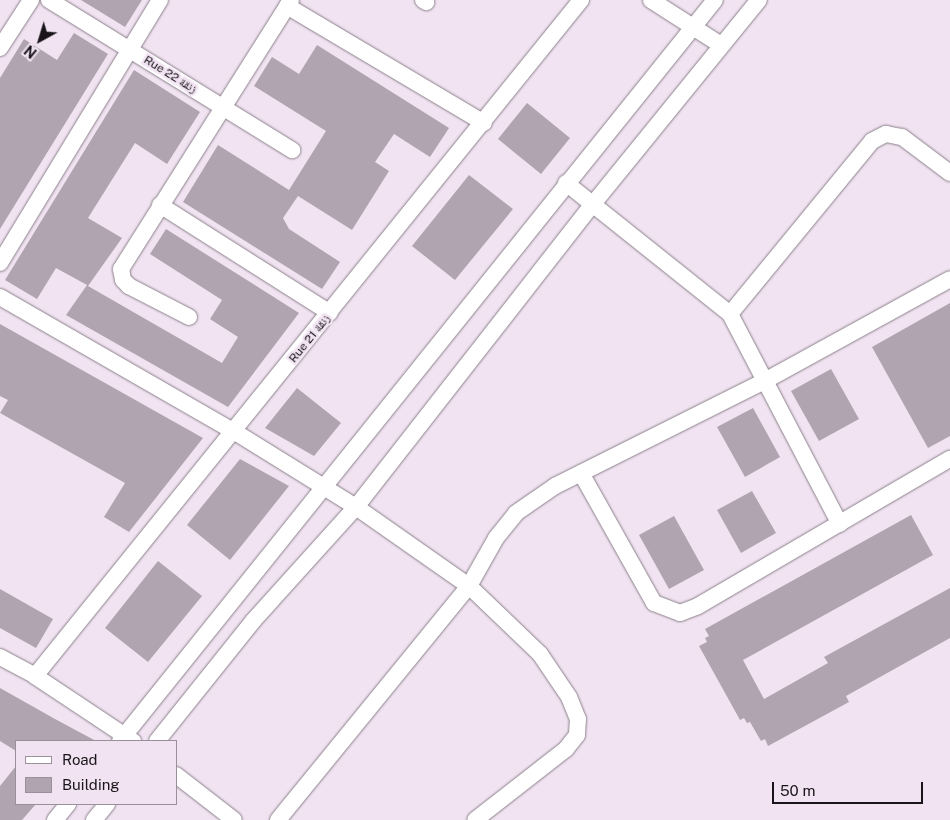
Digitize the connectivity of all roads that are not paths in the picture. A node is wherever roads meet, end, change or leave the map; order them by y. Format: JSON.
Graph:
{"nodes":[{"id":1,"x":31,"y":0,"type":"edge"},
{"id":2,"x":50,"y":0,"type":"edge"},
{"id":3,"x":160,"y":0,"type":"edge"},
{"id":4,"x":581,"y":0,"type":"edge"},
{"id":5,"x":651,"y":0,"type":"edge"},
{"id":6,"x":715,"y":0,"type":"edge"},
{"id":7,"x":759,"y":0,"type":"edge"},
{"id":8,"x":289,"y":3,"type":"edge"},
{"id":9,"x":694,"y":28,"type":"junction"},
{"id":10,"x":721,"y":45,"type":"junction"},
{"id":11,"x":0,"y":48,"type":"edge"},
{"id":12,"x":129,"y":50,"type":"junction"},
{"id":13,"x":221,"y":107,"type":"junction"},
{"id":14,"x":484,"y":123,"type":"junction"},
{"id":15,"x":292,"y":150,"type":"dead end"},
{"id":16,"x":950,"y":173,"type":"edge"},
{"id":17,"x":566,"y":182,"type":"junction"},
{"id":18,"x":593,"y":204,"type":"junction"},
{"id":19,"x":160,"y":205,"type":"junction"},
{"id":20,"x":0,"y":263,"type":"edge"},
{"id":21,"x":950,"y":278,"type":"edge"},
{"id":22,"x":0,"y":297,"type":"edge"},
{"id":23,"x":330,"y":313,"type":"junction"},
{"id":24,"x":730,"y":314,"type":"junction"},
{"id":25,"x":189,"y":318,"type":"dead end"},
{"id":26,"x":763,"y":382,"type":"junction"},
{"id":27,"x":235,"y":432,"type":"junction"},
{"id":28,"x":950,"y":459,"type":"edge"},
{"id":29,"x":582,"y":473,"type":"junction"},
{"id":30,"x":322,"y":487,"type":"junction"},
{"id":31,"x":356,"y":507,"type":"junction"},
{"id":32,"x":840,"y":524,"type":"junction"},
{"id":33,"x":469,"y":586,"type":"junction"},
{"id":34,"x":0,"y":657,"type":"edge"},
{"id":35,"x":34,"y":676,"type":"junction"},
{"id":36,"x":126,"y":739,"type":"edge"},
{"id":37,"x":158,"y":740,"type":"edge"},
{"id":38,"x":178,"y":777,"type":"edge"},
{"id":39,"x":67,"y":805,"type":"edge"},
{"id":40,"x":106,"y":805,"type":"edge"},
{"id":41,"x":54,"y":820,"type":"edge"},
{"id":42,"x":94,"y":820,"type":"edge"},
{"id":43,"x":234,"y":820,"type":"edge"},
{"id":44,"x":278,"y":820,"type":"edge"},
{"id":45,"x":475,"y":820,"type":"edge"}],
"edges":[{"from":1,"to":11,"type":"street"},
{"from":2,"to":12,"type":"street","name":"Rue 22 زنقة"},
{"from":3,"to":12,"type":"street"},
{"from":4,"to":14,"type":"street","name":"Rue 21 زنقة"},
{"from":5,"to":9,"type":"street"},
{"from":6,"to":9,"type":"street"},
{"from":7,"to":10,"type":"street"},
{"from":8,"to":13,"type":"street"},
{"from":8,"to":14,"type":"street"},
{"from":9,"to":10,"type":"street"},
{"from":9,"to":17,"type":"street"},
{"from":10,"to":18,"type":"street"},
{"from":12,"to":13,"type":"street","name":"Rue 22 زنقة"},
{"from":12,"to":20,"type":"street"},
{"from":13,"to":15,"type":"street","name":"Rue 22 زنقة"},
{"from":13,"to":19,"type":"street"},
{"from":14,"to":23,"type":"street","name":"Rue 21 زنقة"},
{"from":16,"to":24,"type":"street"},
{"from":17,"to":18,"type":"street"},
{"from":17,"to":30,"type":"street"},
{"from":18,"to":24,"type":"street"},
{"from":18,"to":31,"type":"street"},
{"from":19,"to":23,"type":"street"},
{"from":19,"to":25,"type":"street"},
{"from":21,"to":26,"type":"street"},
{"from":22,"to":27,"type":"street"},
{"from":23,"to":27,"type":"street","name":"Rue 21 زنقة"},
{"from":24,"to":26,"type":"street"},
{"from":26,"to":29,"type":"street"},
{"from":26,"to":32,"type":"street"},
{"from":27,"to":30,"type":"street"},
{"from":27,"to":35,"type":"street","name":"Rue 21 زنقة"},
{"from":28,"to":32,"type":"street"},
{"from":29,"to":32,"type":"street"},
{"from":29,"to":33,"type":"street"},
{"from":30,"to":31,"type":"street"},
{"from":30,"to":36,"type":"street"},
{"from":31,"to":33,"type":"street"},
{"from":31,"to":37,"type":"street"},
{"from":33,"to":44,"type":"street"},
{"from":33,"to":45,"type":"street"},
{"from":34,"to":35,"type":"street"},
{"from":35,"to":36,"type":"street"},
{"from":38,"to":43,"type":"street"},
{"from":39,"to":41,"type":"street"},
{"from":40,"to":42,"type":"street"}]}
